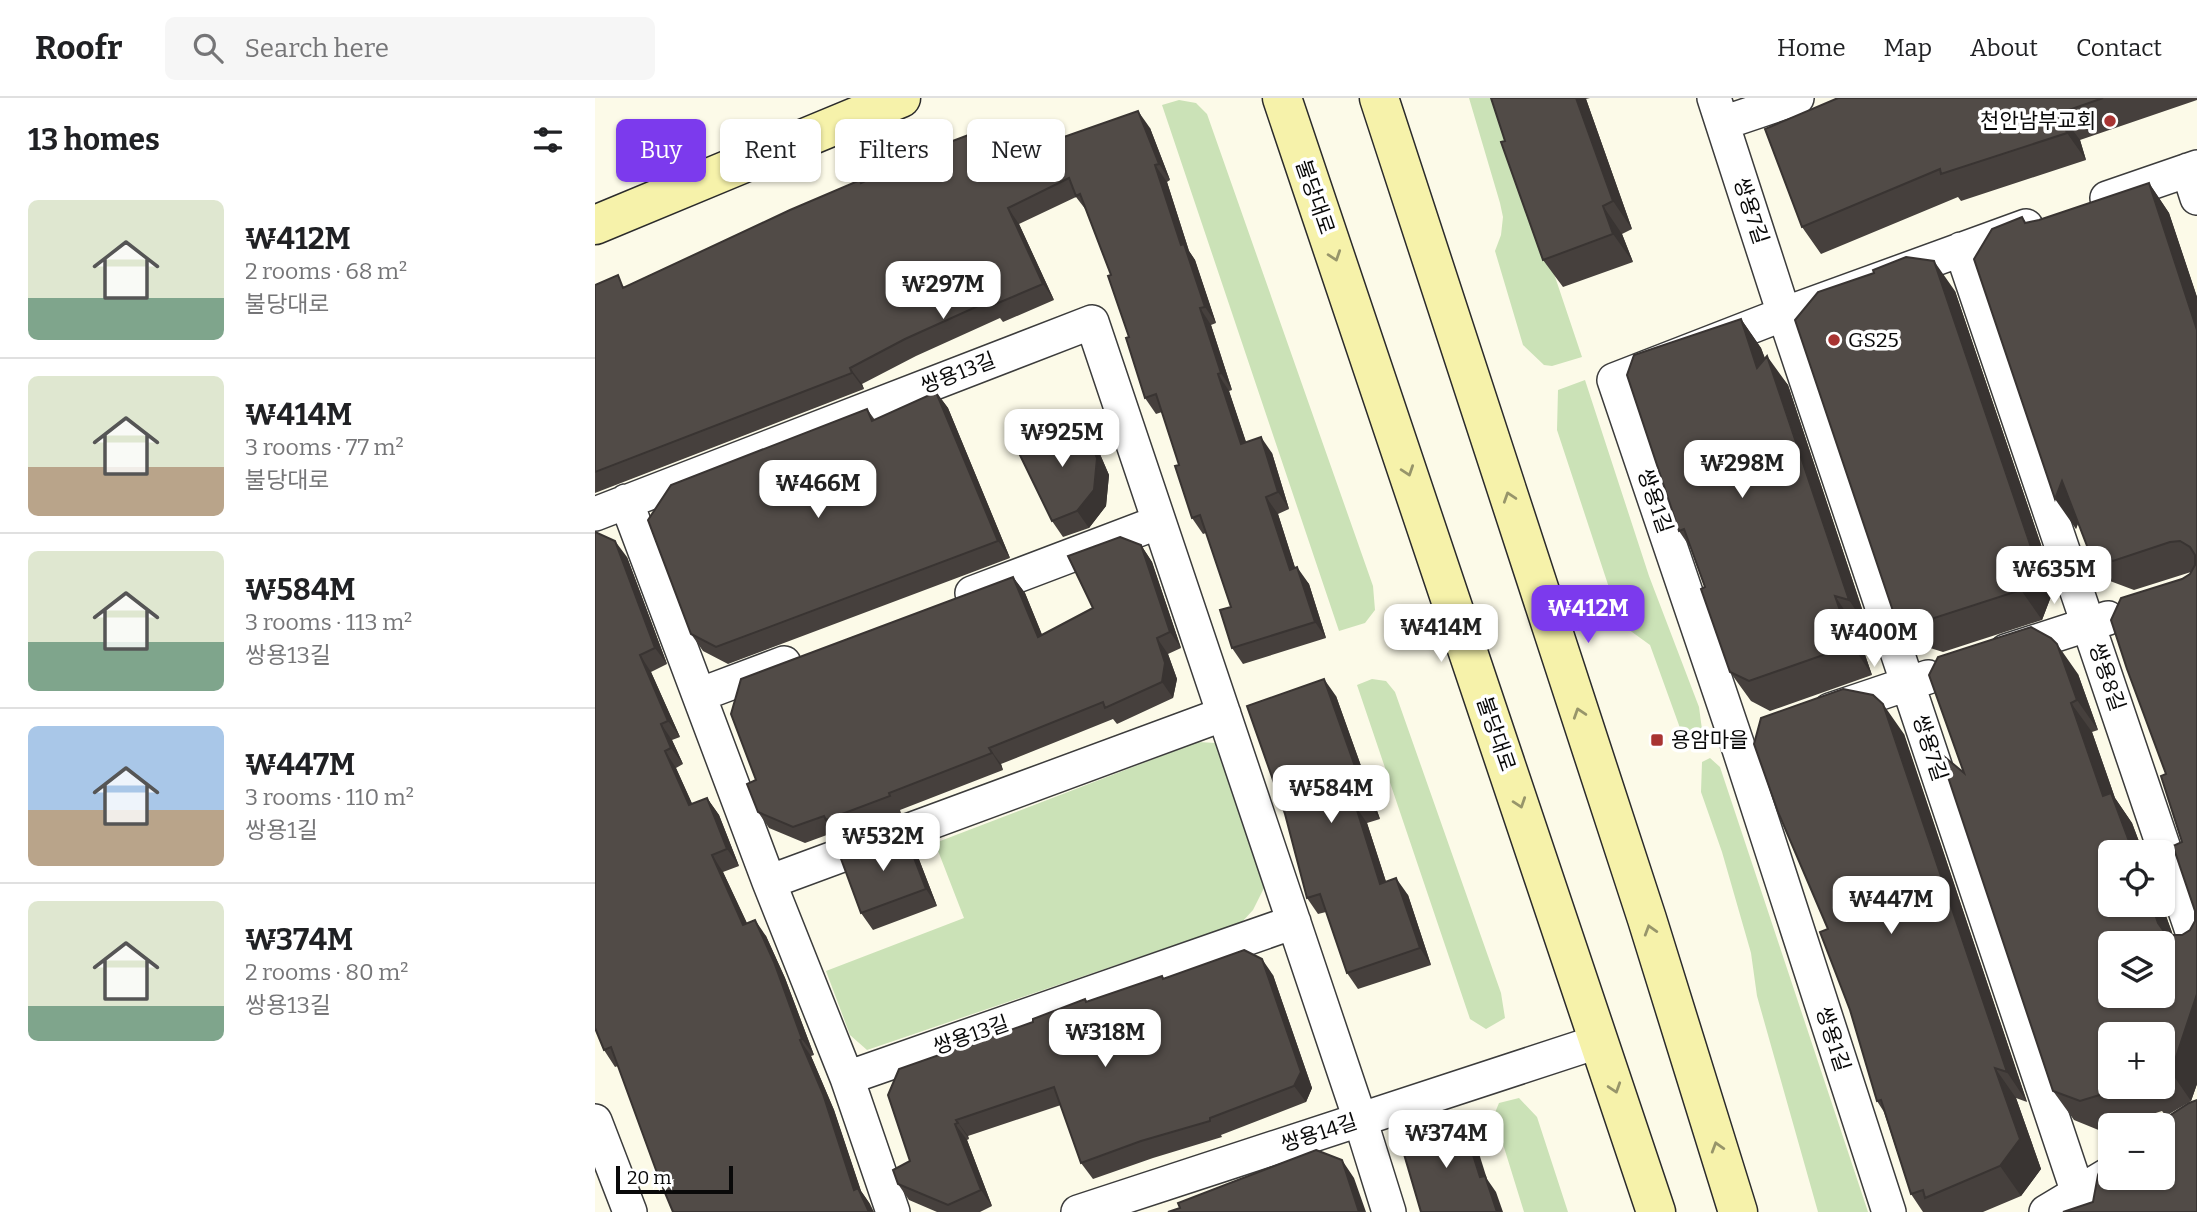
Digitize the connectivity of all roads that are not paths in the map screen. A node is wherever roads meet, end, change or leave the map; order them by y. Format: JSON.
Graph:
{"nodes":[{"id":1,"x":901,"y":98,"type":"edge"},
{"id":2,"x":1282,"y":98,"type":"edge"},
{"id":3,"x":1378,"y":98,"type":"edge"},
{"id":4,"x":1797,"y":98,"type":"edge"},
{"id":5,"x":1718,"y":110,"type":"edge"},
{"id":6,"x":2194,"y":178,"type":"edge"},
{"id":7,"x":595,"y":225,"type":"edge"},
{"id":8,"x":1961,"y":249,"type":"junction"},
{"id":9,"x":1784,"y":314,"type":"junction"},
{"id":10,"x":626,"y":501,"type":"junction"},
{"id":11,"x":595,"y":514,"type":"edge"},
{"id":12,"x":1160,"y":522,"type":"junction"},
{"id":13,"x":942,"y":604,"type":"edge"},
{"id":14,"x":2137,"y":609,"type":"edge"},
{"id":15,"x":2089,"y":624,"type":"junction"},
{"id":16,"x":814,"y":652,"type":"edge"},
{"id":17,"x":1908,"y":683,"type":"junction"},
{"id":18,"x":699,"y":695,"type":"junction"},
{"id":19,"x":1224,"y":714,"type":"junction"},
{"id":20,"x":1803,"y":720,"type":"edge"},
{"id":21,"x":769,"y":882,"type":"junction"},
{"id":22,"x":1294,"y":922,"type":"junction"},
{"id":23,"x":2197,"y":946,"type":"edge"},
{"id":24,"x":1600,"y":1041,"type":"junction"},
{"id":25,"x":847,"y":1078,"type":"junction"},
{"id":26,"x":1360,"y":1119,"type":"junction"},
{"id":27,"x":595,"y":1121,"type":"edge"},
{"id":28,"x":2098,"y":1186,"type":"edge"},
{"id":29,"x":2084,"y":1202,"type":"edge"},
{"id":30,"x":629,"y":1212,"type":"edge"},
{"id":31,"x":893,"y":1212,"type":"edge"},
{"id":32,"x":1077,"y":1212,"type":"edge"},
{"id":33,"x":1389,"y":1212,"type":"edge"},
{"id":34,"x":1656,"y":1212,"type":"edge"},
{"id":35,"x":1738,"y":1212,"type":"edge"},
{"id":36,"x":1889,"y":1212,"type":"edge"},
{"id":37,"x":2046,"y":1212,"type":"edge"}],
"edges":[{"from":1,"to":7,"type":"main road"},
{"from":2,"to":24,"type":"main road","name":"불당대로","one_way":true},
{"from":35,"to":3,"type":"main road","one_way":true},
{"from":4,"to":5,"type":"street","name":"쌍용7길"},
{"from":5,"to":9,"type":"street","name":"쌍용7길"},
{"from":6,"to":8,"type":"street","name":"쌍용1길"},
{"from":8,"to":9,"type":"street","name":"쌍용1길"},
{"from":8,"to":15,"type":"street","name":"쌍용8길"},
{"from":9,"to":17,"type":"street","name":"쌍용7길"},
{"from":9,"to":36,"type":"street","name":"쌍용1길"},
{"from":10,"to":11,"type":"street","name":"쌍용13길"},
{"from":10,"to":12,"type":"street","name":"쌍용13길"},
{"from":10,"to":18,"type":"street"},
{"from":12,"to":13,"type":"street"},
{"from":12,"to":19,"type":"street","name":"쌍용13길"},
{"from":14,"to":15,"type":"street"},
{"from":15,"to":17,"type":"street"},
{"from":15,"to":23,"type":"street","name":"쌍용8길"},
{"from":16,"to":18,"type":"street"},
{"from":17,"to":20,"type":"street"},
{"from":17,"to":29,"type":"street","name":"쌍용7길"},
{"from":18,"to":21,"type":"street"},
{"from":19,"to":21,"type":"street"},
{"from":19,"to":22,"type":"street","name":"쌍용13길"},
{"from":21,"to":25,"type":"street"},
{"from":22,"to":25,"type":"street","name":"쌍용13길"},
{"from":22,"to":26,"type":"street","name":"쌍용13길"},
{"from":24,"to":26,"type":"street","name":"쌍용14길"},
{"from":24,"to":34,"type":"main road","name":"불당대로","one_way":true},
{"from":25,"to":31,"type":"street"},
{"from":26,"to":32,"type":"street","name":"쌍용14길"},
{"from":26,"to":33,"type":"street","name":"쌍용13길"},
{"from":27,"to":30,"type":"street"},
{"from":28,"to":29,"type":"street"},
{"from":29,"to":37,"type":"street"}]}
